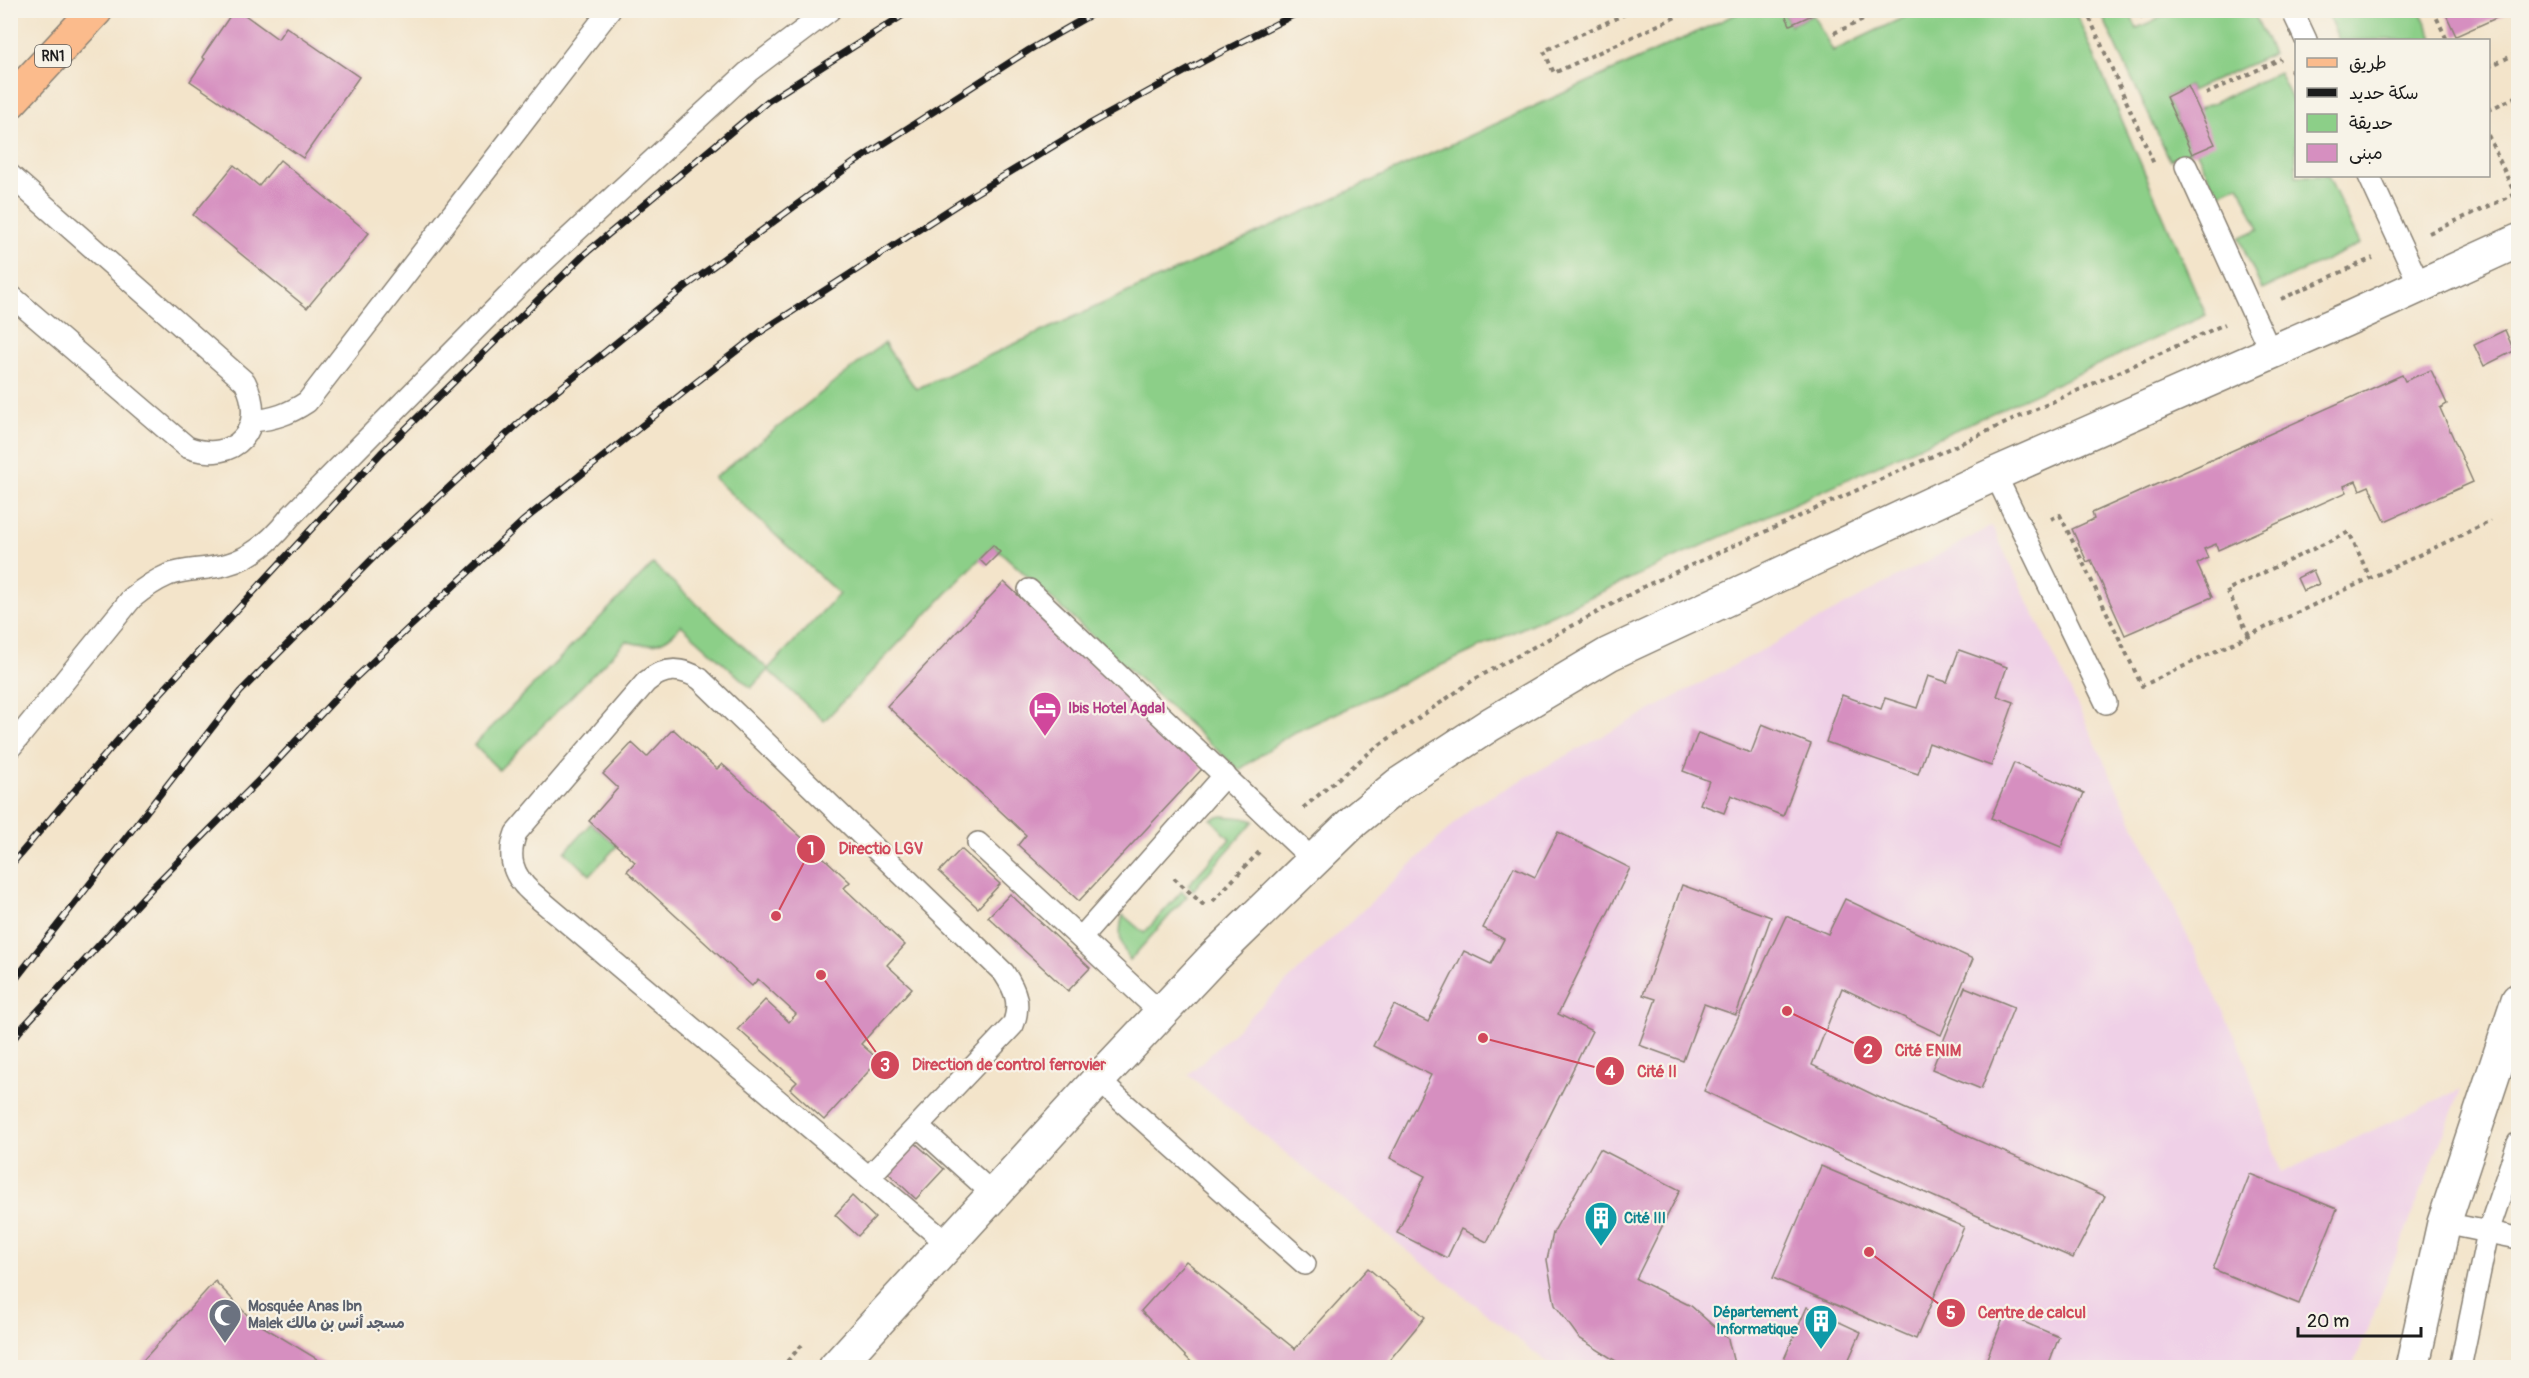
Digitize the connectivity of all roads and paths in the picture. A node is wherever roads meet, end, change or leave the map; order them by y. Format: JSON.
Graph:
{"nodes":[{"id":1,"x":96,"y":10,"type":"edge"},
{"id":2,"x":610,"y":10,"type":"edge"},
{"id":3,"x":830,"y":10,"type":"edge"},
{"id":4,"x":1634,"y":10,"type":"edge"},
{"id":5,"x":1691,"y":10,"type":"edge"},
{"id":6,"x":1886,"y":10,"type":"edge"},
{"id":7,"x":2154,"y":10,"type":"edge"},
{"id":8,"x":2292,"y":10,"type":"edge"},
{"id":9,"x":2433,"y":10,"type":"edge"},
{"id":10,"x":2140,"y":17,"type":"dead end"},
{"id":11,"x":1834,"y":33,"type":"dead end"},
{"id":12,"x":2306,"y":39,"type":"edge"},
{"id":13,"x":2447,"y":39,"type":"edge"},
{"id":14,"x":2518,"y":53,"type":"edge"},
{"id":15,"x":2285,"y":57,"type":"dead end"},
{"id":16,"x":2490,"y":66,"type":"edge"},
{"id":17,"x":2206,"y":94,"type":"dead end"},
{"id":18,"x":2518,"y":96,"type":"edge"},
{"id":19,"x":10,"y":102,"type":"edge"},
{"id":20,"x":2490,"y":109,"type":"edge"},
{"id":21,"x":2490,"y":139,"type":"edge"},
{"id":22,"x":2186,"y":166,"type":"dead end"},
{"id":23,"x":10,"y":175,"type":"edge"},
{"id":24,"x":2369,"y":177,"type":"edge"},
{"id":25,"x":2518,"y":201,"type":"edge"},
{"id":26,"x":2518,"y":241,"type":"edge"},
{"id":27,"x":2420,"y":286,"type":"junction"},
{"id":28,"x":10,"y":295,"type":"edge"},
{"id":29,"x":2271,"y":352,"type":"junction"},
{"id":30,"x":252,"y":421,"type":"junction"},
{"id":31,"x":1995,"y":474,"type":"junction"},
{"id":32,"x":2491,"y":521,"type":"dead end"},
{"id":33,"x":2023,"y":532,"type":"junction"},
{"id":34,"x":2370,"y":578,"type":"junction"},
{"id":35,"x":1029,"y":590,"type":"dead end"},
{"id":36,"x":2249,"y":635,"type":"junction"},
{"id":37,"x":2106,"y":703,"type":"dead end"},
{"id":38,"x":10,"y":747,"type":"edge"},
{"id":39,"x":1225,"y":776,"type":"junction"},
{"id":40,"x":978,"y":843,"type":"dead end"},
{"id":41,"x":1152,"y":859,"type":"junction"},
{"id":42,"x":1313,"y":860,"type":"junction"},
{"id":43,"x":1207,"y":908,"type":"dead end"},
{"id":44,"x":1081,"y":938,"type":"junction"},
{"id":45,"x":2518,"y":1000,"type":"edge"},
{"id":46,"x":1161,"y":1012,"type":"junction"},
{"id":47,"x":1098,"y":1080,"type":"junction"},
{"id":48,"x":918,"y":1126,"type":"junction"},
{"id":49,"x":2518,"y":1143,"type":"edge"},
{"id":50,"x":869,"y":1177,"type":"junction"},
{"id":51,"x":993,"y":1194,"type":"junction"},
{"id":52,"x":2444,"y":1223,"type":"junction"},
{"id":53,"x":2488,"y":1232,"type":"junction"},
{"id":54,"x":2518,"y":1238,"type":"edge"},
{"id":55,"x":948,"y":1244,"type":"junction"},
{"id":56,"x":1305,"y":1264,"type":"dead end"},
{"id":57,"x":843,"y":1365,"type":"edge"},
{"id":58,"x":2412,"y":1368,"type":"edge"},
{"id":59,"x":2460,"y":1368,"type":"edge"}],
"edges":[{"from":1,"to":19,"type":"main road","number":"RN1"},
{"from":2,"to":30,"type":"lane"},
{"from":3,"to":38,"type":"lane"},
{"from":4,"to":5,"type":"path"},
{"from":6,"to":11,"type":"path"},
{"from":7,"to":10,"type":"path"},
{"from":8,"to":12,"type":"lane"},
{"from":9,"to":13,"type":"path"},
{"from":14,"to":16,"type":"path"},
{"from":15,"to":17,"type":"path"},
{"from":18,"to":20,"type":"path"},
{"from":21,"to":25,"type":"path"},
{"from":22,"to":29,"type":"lane"},
{"from":23,"to":30,"type":"lane"},
{"from":24,"to":27,"type":"lane"},
{"from":26,"to":27,"type":"street"},
{"from":27,"to":29,"type":"street"},
{"from":28,"to":30,"type":"lane"},
{"from":29,"to":31,"type":"street"},
{"from":31,"to":33,"type":"lane"},
{"from":31,"to":42,"type":"street"},
{"from":32,"to":34,"type":"path"},
{"from":33,"to":36,"type":"path"},
{"from":33,"to":37,"type":"lane"},
{"from":34,"to":36,"type":"path"},
{"from":34,"to":36,"type":"path"},
{"from":35,"to":39,"type":"lane"},
{"from":39,"to":41,"type":"lane"},
{"from":39,"to":42,"type":"lane"},
{"from":40,"to":44,"type":"lane"},
{"from":41,"to":43,"type":"path"},
{"from":41,"to":44,"type":"lane"},
{"from":42,"to":46,"type":"street"},
{"from":44,"to":46,"type":"lane"},
{"from":45,"to":52,"type":"street"},
{"from":46,"to":47,"type":"street"},
{"from":47,"to":51,"type":"street"},
{"from":47,"to":56,"type":"lane"},
{"from":48,"to":50,"type":"lane"},
{"from":48,"to":50,"type":"lane"},
{"from":48,"to":51,"type":"lane"},
{"from":49,"to":53,"type":"lane"},
{"from":50,"to":55,"type":"lane"},
{"from":51,"to":55,"type":"street"},
{"from":52,"to":53,"type":"lane"},
{"from":52,"to":58,"type":"street"},
{"from":53,"to":54,"type":"lane"},
{"from":53,"to":59,"type":"lane"},
{"from":55,"to":57,"type":"street"}]}
